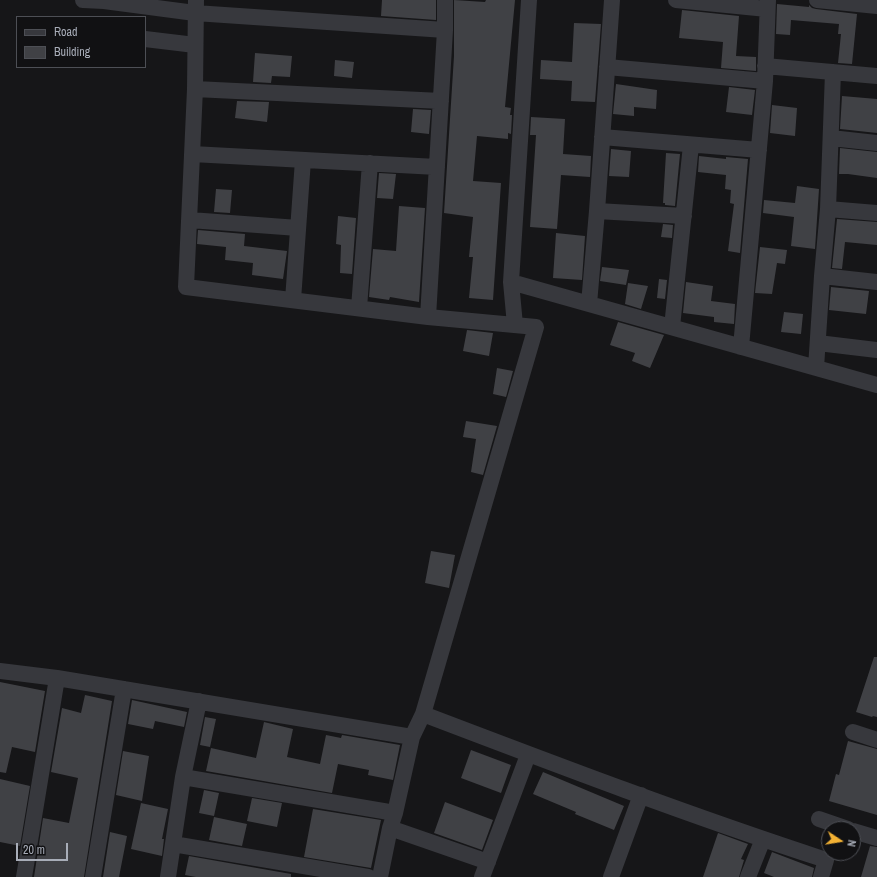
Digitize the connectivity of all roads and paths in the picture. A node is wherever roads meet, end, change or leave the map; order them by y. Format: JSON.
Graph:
{"nodes":[{"id":1,"x":82,"y":0,"type":"edge"},
{"id":2,"x":445,"y":0,"type":"edge"},
{"id":3,"x":529,"y":0,"type":"edge"},
{"id":4,"x":612,"y":0,"type":"edge"},
{"id":5,"x":676,"y":0,"type":"edge"},
{"id":6,"x":817,"y":0,"type":"edge"},
{"id":7,"x":767,"y":4,"type":"edge"},
{"id":8,"x":196,"y":6,"type":"edge"},
{"id":9,"x":877,"y":6,"type":"edge"},
{"id":10,"x":445,"y":30,"type":"junction"},
{"id":11,"x":146,"y":39,"type":"edge"},
{"id":12,"x":195,"y":45,"type":"junction"},
{"id":13,"x":607,"y":67,"type":"junction"},
{"id":14,"x":833,"y":72,"type":"junction"},
{"id":15,"x":765,"y":74,"type":"junction"},
{"id":16,"x":877,"y":76,"type":"edge"},
{"id":17,"x":195,"y":89,"type":"junction"},
{"id":18,"x":441,"y":101,"type":"junction"},
{"id":19,"x":602,"y":137,"type":"junction"},
{"id":20,"x":831,"y":138,"type":"junction"},
{"id":21,"x":877,"y":143,"type":"edge"},
{"id":22,"x":691,"y":145,"type":"junction"},
{"id":23,"x":759,"y":150,"type":"junction"},
{"id":24,"x":192,"y":154,"type":"junction"},
{"id":25,"x":303,"y":160,"type":"junction"},
{"id":26,"x":370,"y":163,"type":"junction"},
{"id":27,"x":437,"y":167,"type":"junction"},
{"id":28,"x":828,"y":209,"type":"junction"},
{"id":29,"x":597,"y":210,"type":"junction"},
{"id":30,"x":877,"y":213,"type":"edge"},
{"id":31,"x":684,"y":216,"type":"junction"},
{"id":32,"x":190,"y":220,"type":"junction"},
{"id":33,"x":298,"y":228,"type":"junction"},
{"id":34,"x":822,"y":276,"type":"junction"},
{"id":35,"x":511,"y":282,"type":"junction"},
{"id":36,"x":877,"y":282,"type":"edge"},
{"id":37,"x":293,"y":300,"type":"junction"},
{"id":38,"x":588,"y":304,"type":"junction"},
{"id":39,"x":359,"y":308,"type":"junction"},
{"id":40,"x":428,"y":317,"type":"junction"},
{"id":41,"x":516,"y":325,"type":"junction"},
{"id":42,"x":672,"y":327,"type":"junction"},
{"id":43,"x":818,"y":343,"type":"junction"},
{"id":44,"x":741,"y":347,"type":"junction"},
{"id":45,"x":877,"y":350,"type":"edge"},
{"id":46,"x":816,"y":368,"type":"junction"},
{"id":47,"x":877,"y":385,"type":"edge"},
{"id":48,"x":0,"y":671,"type":"edge"},
{"id":49,"x":57,"y":678,"type":"junction"},
{"id":50,"x":124,"y":689,"type":"junction"},
{"id":51,"x":199,"y":701,"type":"junction"},
{"id":52,"x":423,"y":714,"type":"junction"},
{"id":53,"x":853,"y":732,"type":"dead end"},
{"id":54,"x":412,"y":737,"type":"junction"},
{"id":55,"x":877,"y":740,"type":"edge"},
{"id":56,"x":528,"y":755,"type":"junction"},
{"id":57,"x":183,"y":777,"type":"junction"},
{"id":58,"x":641,"y":795,"type":"junction"},
{"id":59,"x":818,"y":819,"type":"dead end"},
{"id":60,"x":393,"y":820,"type":"junction"},
{"id":61,"x":824,"y":821,"type":"edge"},
{"id":62,"x":861,"y":833,"type":"edge"},
{"id":63,"x":877,"y":838,"type":"edge"},
{"id":64,"x":763,"y":839,"type":"junction"},
{"id":65,"x":173,"y":844,"type":"junction"},
{"id":66,"x":488,"y":862,"type":"junction"},
{"id":67,"x":24,"y":877,"type":"edge"},
{"id":68,"x":93,"y":877,"type":"edge"},
{"id":69,"x":168,"y":877,"type":"edge"},
{"id":70,"x":368,"y":877,"type":"edge"},
{"id":71,"x":380,"y":877,"type":"edge"},
{"id":72,"x":482,"y":877,"type":"edge"},
{"id":73,"x":611,"y":877,"type":"edge"},
{"id":74,"x":748,"y":877,"type":"edge"},
{"id":75,"x":822,"y":877,"type":"edge"}],
"edges":[{"from":1,"to":8,"type":"street"},
{"from":2,"to":10,"type":"street"},
{"from":3,"to":35,"type":"street"},
{"from":4,"to":13,"type":"street"},
{"from":5,"to":7,"type":"street"},
{"from":6,"to":9,"type":"street"},
{"from":7,"to":15,"type":"street"},
{"from":8,"to":10,"type":"street"},
{"from":8,"to":12,"type":"street"},
{"from":10,"to":18,"type":"street"},
{"from":11,"to":12,"type":"street"},
{"from":12,"to":17,"type":"street"},
{"from":13,"to":15,"type":"street"},
{"from":13,"to":19,"type":"street"},
{"from":14,"to":15,"type":"street"},
{"from":14,"to":16,"type":"street"},
{"from":14,"to":20,"type":"street"},
{"from":15,"to":23,"type":"street"},
{"from":17,"to":18,"type":"street"},
{"from":17,"to":24,"type":"street"},
{"from":18,"to":27,"type":"street"},
{"from":19,"to":22,"type":"street"},
{"from":19,"to":29,"type":"street"},
{"from":20,"to":21,"type":"street"},
{"from":20,"to":28,"type":"street"},
{"from":22,"to":23,"type":"street"},
{"from":22,"to":31,"type":"street"},
{"from":23,"to":44,"type":"street"},
{"from":24,"to":25,"type":"street"},
{"from":24,"to":32,"type":"street"},
{"from":25,"to":26,"type":"street"},
{"from":25,"to":33,"type":"street"},
{"from":26,"to":27,"type":"street"},
{"from":26,"to":39,"type":"street"},
{"from":27,"to":40,"type":"street"},
{"from":28,"to":30,"type":"street"},
{"from":28,"to":34,"type":"street"},
{"from":29,"to":31,"type":"street"},
{"from":29,"to":38,"type":"street"},
{"from":31,"to":42,"type":"street"},
{"from":32,"to":33,"type":"street"},
{"from":32,"to":37,"type":"street"},
{"from":33,"to":37,"type":"street"},
{"from":34,"to":36,"type":"street"},
{"from":34,"to":43,"type":"street"},
{"from":35,"to":38,"type":"street"},
{"from":35,"to":41,"type":"street"},
{"from":37,"to":39,"type":"street"},
{"from":38,"to":42,"type":"street"},
{"from":39,"to":40,"type":"street"},
{"from":40,"to":41,"type":"street"},
{"from":41,"to":52,"type":"street"},
{"from":42,"to":44,"type":"street"},
{"from":43,"to":45,"type":"street"},
{"from":43,"to":46,"type":"street"},
{"from":44,"to":46,"type":"street"},
{"from":46,"to":47,"type":"street"},
{"from":48,"to":49,"type":"street"},
{"from":49,"to":50,"type":"street"},
{"from":49,"to":67,"type":"street"},
{"from":50,"to":51,"type":"street"},
{"from":50,"to":68,"type":"street"},
{"from":51,"to":54,"type":"street"},
{"from":51,"to":57,"type":"street"},
{"from":52,"to":54,"type":"street"},
{"from":52,"to":56,"type":"street"},
{"from":53,"to":55,"type":"street"},
{"from":54,"to":60,"type":"street"},
{"from":56,"to":58,"type":"street"},
{"from":56,"to":66,"type":"street"},
{"from":57,"to":60,"type":"street"},
{"from":57,"to":65,"type":"street"},
{"from":58,"to":64,"type":"street"},
{"from":58,"to":73,"type":"street"},
{"from":59,"to":61,"type":"street"},
{"from":60,"to":66,"type":"street"},
{"from":60,"to":71,"type":"street"},
{"from":62,"to":63,"type":"street"},
{"from":64,"to":74,"type":"street"},
{"from":64,"to":75,"type":"street"},
{"from":65,"to":69,"type":"street"},
{"from":65,"to":70,"type":"street"},
{"from":66,"to":72,"type":"street"}]}
